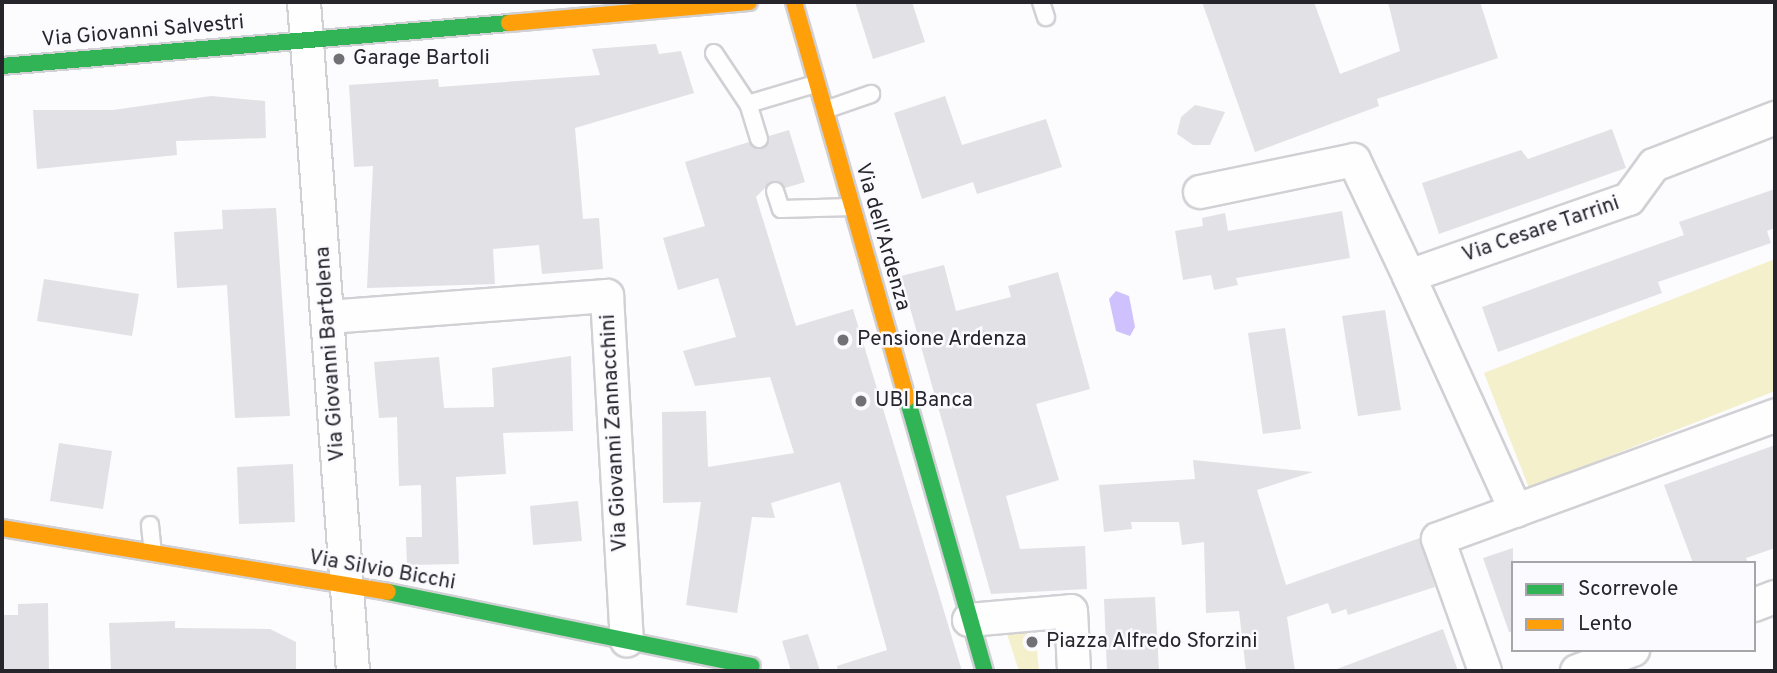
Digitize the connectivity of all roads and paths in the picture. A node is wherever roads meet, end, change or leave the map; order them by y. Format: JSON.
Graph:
{"nodes":[{"id":1,"x":304,"y":2,"type":"edge"},
{"id":2,"x":749,"y":2,"type":"edge"},
{"id":3,"x":794,"y":2,"type":"edge"},
{"id":4,"x":674,"y":6,"type":"edge"},
{"id":5,"x":307,"y":37,"type":"junction"},
{"id":6,"x":714,"y":52,"type":"dead end"},
{"id":7,"x":2,"y":66,"type":"edge"},
{"id":8,"x":815,"y":84,"type":"junction"},
{"id":9,"x":871,"y":94,"type":"dead end"},
{"id":10,"x":748,"y":104,"type":"junction"},
{"id":11,"x":823,"y":111,"type":"junction"},
{"id":12,"x":1775,"y":118,"type":"edge"},
{"id":13,"x":759,"y":139,"type":"dead end"},
{"id":14,"x":775,"y":191,"type":"dead end"},
{"id":15,"x":1199,"y":192,"type":"dead end"},
{"id":16,"x":852,"y":207,"type":"junction"},
{"id":17,"x":1409,"y":275,"type":"junction"},
{"id":18,"x":328,"y":317,"type":"junction"},
{"id":19,"x":1775,"y":416,"type":"edge"},
{"id":20,"x":1517,"y":511,"type":"junction"},
{"id":21,"x":150,"y":525,"type":"dead end"},
{"id":22,"x":2,"y":528,"type":"edge"},
{"id":23,"x":153,"y":554,"type":"junction"},
{"id":24,"x":348,"y":584,"type":"junction"},
{"id":25,"x":1775,"y":597,"type":"edge"},
{"id":26,"x":1756,"y":604,"type":"edge"},
{"id":27,"x":967,"y":613,"type":"junction"},
{"id":28,"x":627,"y":640,"type":"junction"},
{"id":29,"x":1628,"y":652,"type":"edge"},
{"id":30,"x":752,"y":666,"type":"dead end"},
{"id":31,"x":353,"y":671,"type":"edge"},
{"id":32,"x":985,"y":671,"type":"edge"},
{"id":33,"x":1074,"y":671,"type":"edge"},
{"id":34,"x":1485,"y":671,"type":"edge"},
{"id":35,"x":1577,"y":671,"type":"edge"}],
"edges":[{"from":1,"to":5,"type":"street","name":"Via Giovanni Bartolena"},
{"from":2,"to":4,"type":"street","name":"Via Giovanni Salvestri"},
{"from":3,"to":8,"type":"street","name":"Via dell'Ardenza"},
{"from":4,"to":5,"type":"street","name":"Via Giovanni Salvestri"},
{"from":5,"to":7,"type":"street","name":"Via Giovanni Salvestri"},
{"from":5,"to":18,"type":"street","name":"Via Giovanni Bartolena"},
{"from":6,"to":10,"type":"lane"},
{"from":8,"to":10,"type":"lane"},
{"from":8,"to":11,"type":"street","name":"Via dell'Ardenza"},
{"from":9,"to":11,"type":"lane"},
{"from":10,"to":13,"type":"lane"},
{"from":11,"to":16,"type":"street","name":"Via dell'Ardenza"},
{"from":12,"to":17,"type":"street","name":"Via Cesare Tarrini"},
{"from":14,"to":16,"type":"lane"},
{"from":15,"to":17,"type":"street"},
{"from":16,"to":27,"type":"street","name":"Via dell'Ardenza"},
{"from":17,"to":20,"type":"street"},
{"from":18,"to":24,"type":"street","name":"Via Giovanni Bartolena"},
{"from":18,"to":28,"type":"street","name":"Via Giovanni Zannacchini"},
{"from":19,"to":20,"type":"street"},
{"from":20,"to":34,"type":"street"},
{"from":21,"to":23,"type":"lane"},
{"from":22,"to":23,"type":"street","name":"Via Silvio Bicchi"},
{"from":23,"to":24,"type":"street","name":"Via Silvio Bicchi"},
{"from":24,"to":28,"type":"street","name":"Via Silvio Bicchi"},
{"from":24,"to":31,"type":"street","name":"Via Giovanni Bartolena"},
{"from":25,"to":26,"type":"street"},
{"from":27,"to":32,"type":"street"},
{"from":27,"to":33,"type":"street"},
{"from":28,"to":30,"type":"street","name":"Via Silvio Bicchi"},
{"from":29,"to":35,"type":"street"}]}
